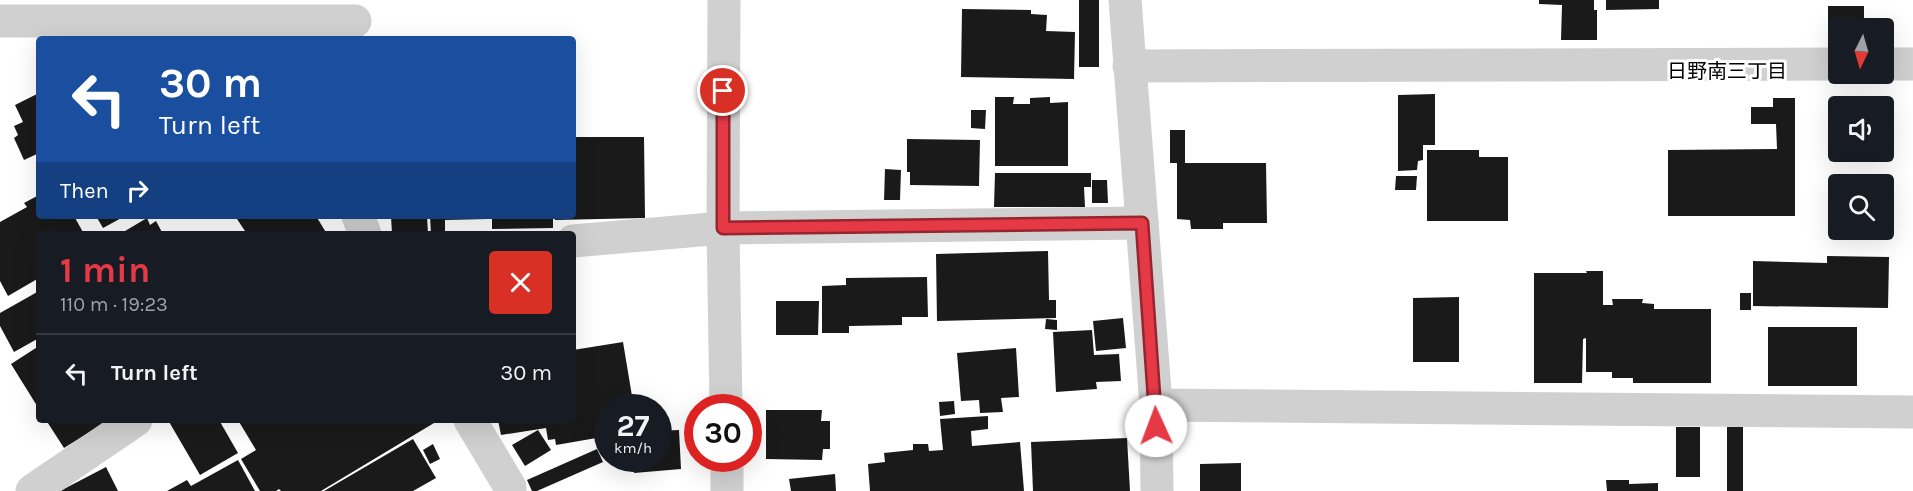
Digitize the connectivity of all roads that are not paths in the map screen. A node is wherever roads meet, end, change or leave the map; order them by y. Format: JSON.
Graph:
{"nodes":[{"id":1,"x":724,"y":0,"type":"edge"},
{"id":2,"x":1125,"y":0,"type":"edge"},
{"id":3,"x":356,"y":20,"type":"edge"},
{"id":4,"x":0,"y":21,"type":"edge"},
{"id":5,"x":1828,"y":64,"type":"edge"},
{"id":6,"x":1894,"y":64,"type":"edge"},
{"id":7,"x":1913,"y":64,"type":"edge"},
{"id":8,"x":1129,"y":66,"type":"junction"},
{"id":9,"x":1142,"y":223,"type":"junction"},
{"id":10,"x":723,"y":228,"type":"junction"},
{"id":11,"x":576,"y":241,"type":"edge"},
{"id":12,"x":726,"y":394,"type":"edge"},
{"id":13,"x":1156,"y":405,"type":"junction"},
{"id":14,"x":1913,"y":412,"type":"edge"},
{"id":15,"x":132,"y":423,"type":"edge"},
{"id":16,"x":472,"y":423,"type":"edge"},
{"id":17,"x":727,"y":472,"type":"edge"},
{"id":18,"x":32,"y":491,"type":"edge"},
{"id":19,"x":510,"y":491,"type":"edge"},
{"id":20,"x":727,"y":491,"type":"edge"},
{"id":21,"x":1157,"y":491,"type":"edge"}],
"edges":[{"from":1,"to":10,"type":"street"},
{"from":2,"to":8,"type":"street"},
{"from":3,"to":4,"type":"street"},
{"from":5,"to":8,"type":"street"},
{"from":6,"to":7,"type":"street"},
{"from":8,"to":9,"type":"street"},
{"from":9,"to":10,"type":"street"},
{"from":9,"to":13,"type":"street"},
{"from":10,"to":11,"type":"street"},
{"from":10,"to":12,"type":"street"},
{"from":13,"to":14,"type":"street"},
{"from":13,"to":21,"type":"street"},
{"from":15,"to":18,"type":"street"},
{"from":16,"to":19,"type":"street"},
{"from":17,"to":20,"type":"street"}]}
